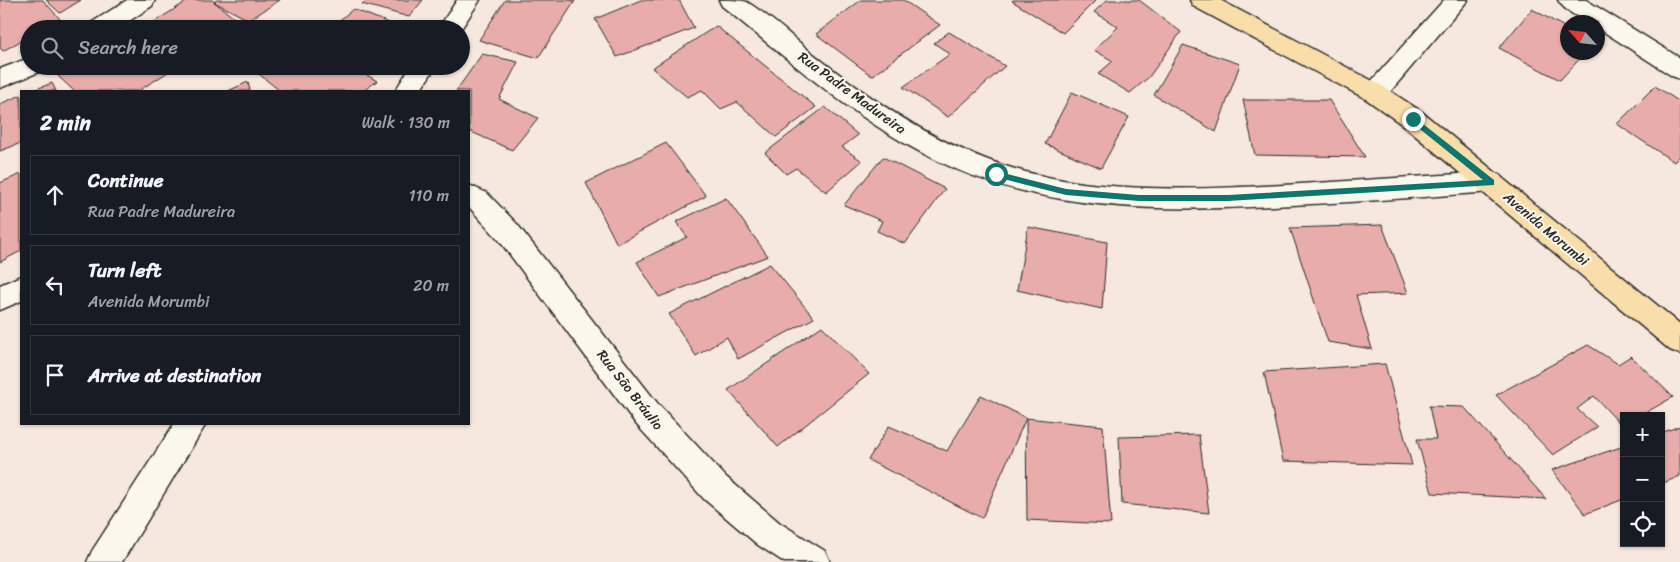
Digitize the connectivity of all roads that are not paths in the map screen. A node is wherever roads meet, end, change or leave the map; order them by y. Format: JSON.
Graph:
{"nodes":[{"id":1,"x":144,"y":0,"type":"edge"},
{"id":2,"x":469,"y":0,"type":"edge"},
{"id":3,"x":730,"y":0,"type":"edge"},
{"id":4,"x":1201,"y":0,"type":"edge"},
{"id":5,"x":1457,"y":0,"type":"edge"},
{"id":6,"x":1569,"y":0,"type":"edge"},
{"id":7,"x":113,"y":20,"type":"edge"},
{"id":8,"x":455,"y":20,"type":"edge"},
{"id":9,"x":1680,"y":70,"type":"edge"},
{"id":10,"x":20,"y":71,"type":"edge"},
{"id":11,"x":418,"y":75,"type":"edge"},
{"id":12,"x":0,"y":80,"type":"edge"},
{"id":13,"x":408,"y":90,"type":"edge"},
{"id":14,"x":1375,"y":93,"type":"junction"},
{"id":15,"x":1491,"y":182,"type":"junction"},
{"id":16,"x":470,"y":195,"type":"edge"},
{"id":17,"x":20,"y":288,"type":"edge"},
{"id":18,"x":0,"y":298,"type":"edge"},
{"id":19,"x":1680,"y":341,"type":"edge"},
{"id":20,"x":190,"y":425,"type":"edge"},
{"id":21,"x":103,"y":562,"type":"edge"},
{"id":22,"x":814,"y":562,"type":"edge"}],
"edges":[{"from":1,"to":7,"type":"street"},
{"from":2,"to":8,"type":"street"},
{"from":3,"to":15,"type":"street","name":"Rua Padre Madureira"},
{"from":4,"to":14,"type":"main road","name":"Avenida Morumbi"},
{"from":5,"to":14,"type":"street"},
{"from":6,"to":9,"type":"street"},
{"from":10,"to":12,"type":"street"},
{"from":11,"to":13,"type":"street"},
{"from":14,"to":15,"type":"main road","name":"Avenida Morumbi"},
{"from":15,"to":19,"type":"main road","name":"Avenida Morumbi"},
{"from":16,"to":22,"type":"street","name":"Rua São Bráulio"},
{"from":17,"to":18,"type":"street"},
{"from":20,"to":21,"type":"street"}]}
